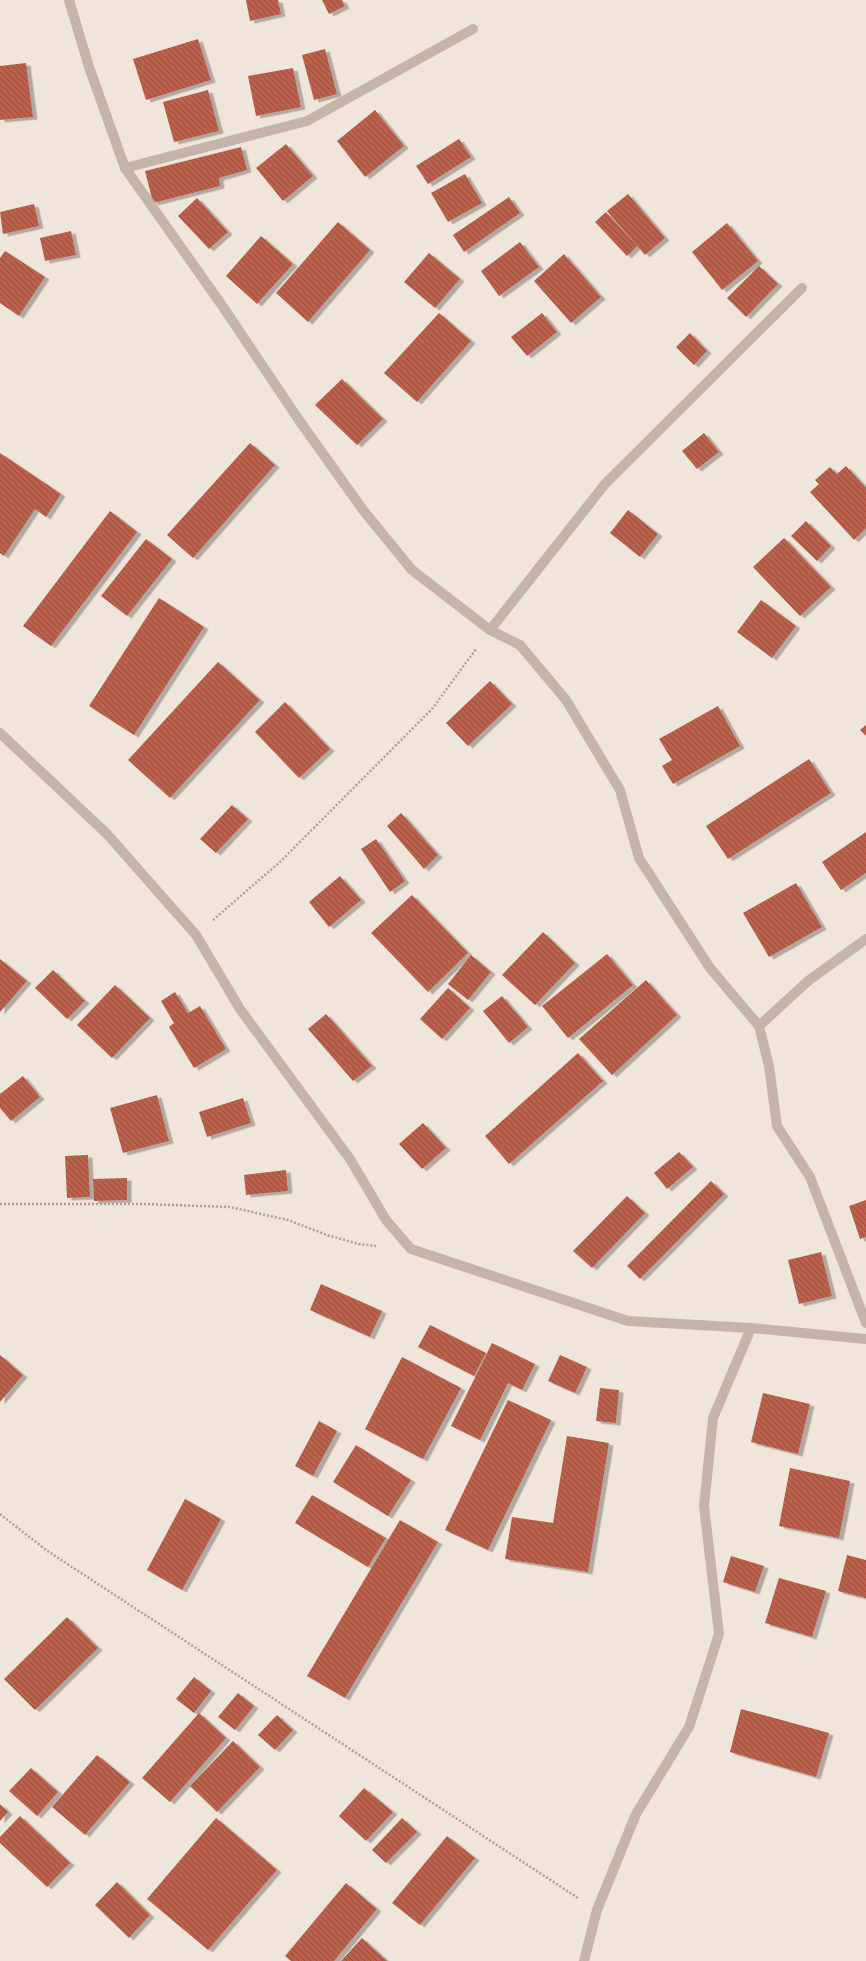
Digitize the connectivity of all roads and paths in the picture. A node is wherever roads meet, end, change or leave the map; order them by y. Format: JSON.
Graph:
{"nodes":[{"id":1,"x":69,"y":0,"type":"edge"},
{"id":2,"x":472,"y":29,"type":"dead end"},
{"id":3,"x":125,"y":168,"type":"junction"},
{"id":4,"x":802,"y":288,"type":"dead end"},
{"id":5,"x":490,"y":630,"type":"junction"},
{"id":6,"x":0,"y":733,"type":"edge"},
{"id":7,"x":196,"y":935,"type":"junction"},
{"id":8,"x":866,"y":939,"type":"edge"},
{"id":9,"x":759,"y":1026,"type":"junction"},
{"id":10,"x":0,"y":1204,"type":"edge"},
{"id":11,"x":410,"y":1249,"type":"junction"},
{"id":12,"x":866,"y":1323,"type":"edge"},
{"id":13,"x":751,"y":1328,"type":"junction"},
{"id":14,"x":866,"y":1339,"type":"edge"},
{"id":15,"x":0,"y":1514,"type":"edge"},
{"id":16,"x":597,"y":1910,"type":"junction"},
{"id":17,"x":584,"y":1961,"type":"edge"}],
"edges":[{"from":1,"to":3,"type":"street"},
{"from":2,"to":3,"type":"street"},
{"from":3,"to":5,"type":"street"},
{"from":4,"to":5,"type":"street"},
{"from":5,"to":7,"type":"path"},
{"from":5,"to":9,"type":"street"},
{"from":6,"to":7,"type":"street"},
{"from":7,"to":11,"type":"street"},
{"from":8,"to":9,"type":"street"},
{"from":9,"to":12,"type":"street"},
{"from":10,"to":11,"type":"path"},
{"from":11,"to":13,"type":"street"},
{"from":13,"to":14,"type":"street"},
{"from":13,"to":16,"type":"street"},
{"from":15,"to":16,"type":"path"},
{"from":16,"to":17,"type":"street"}]}
